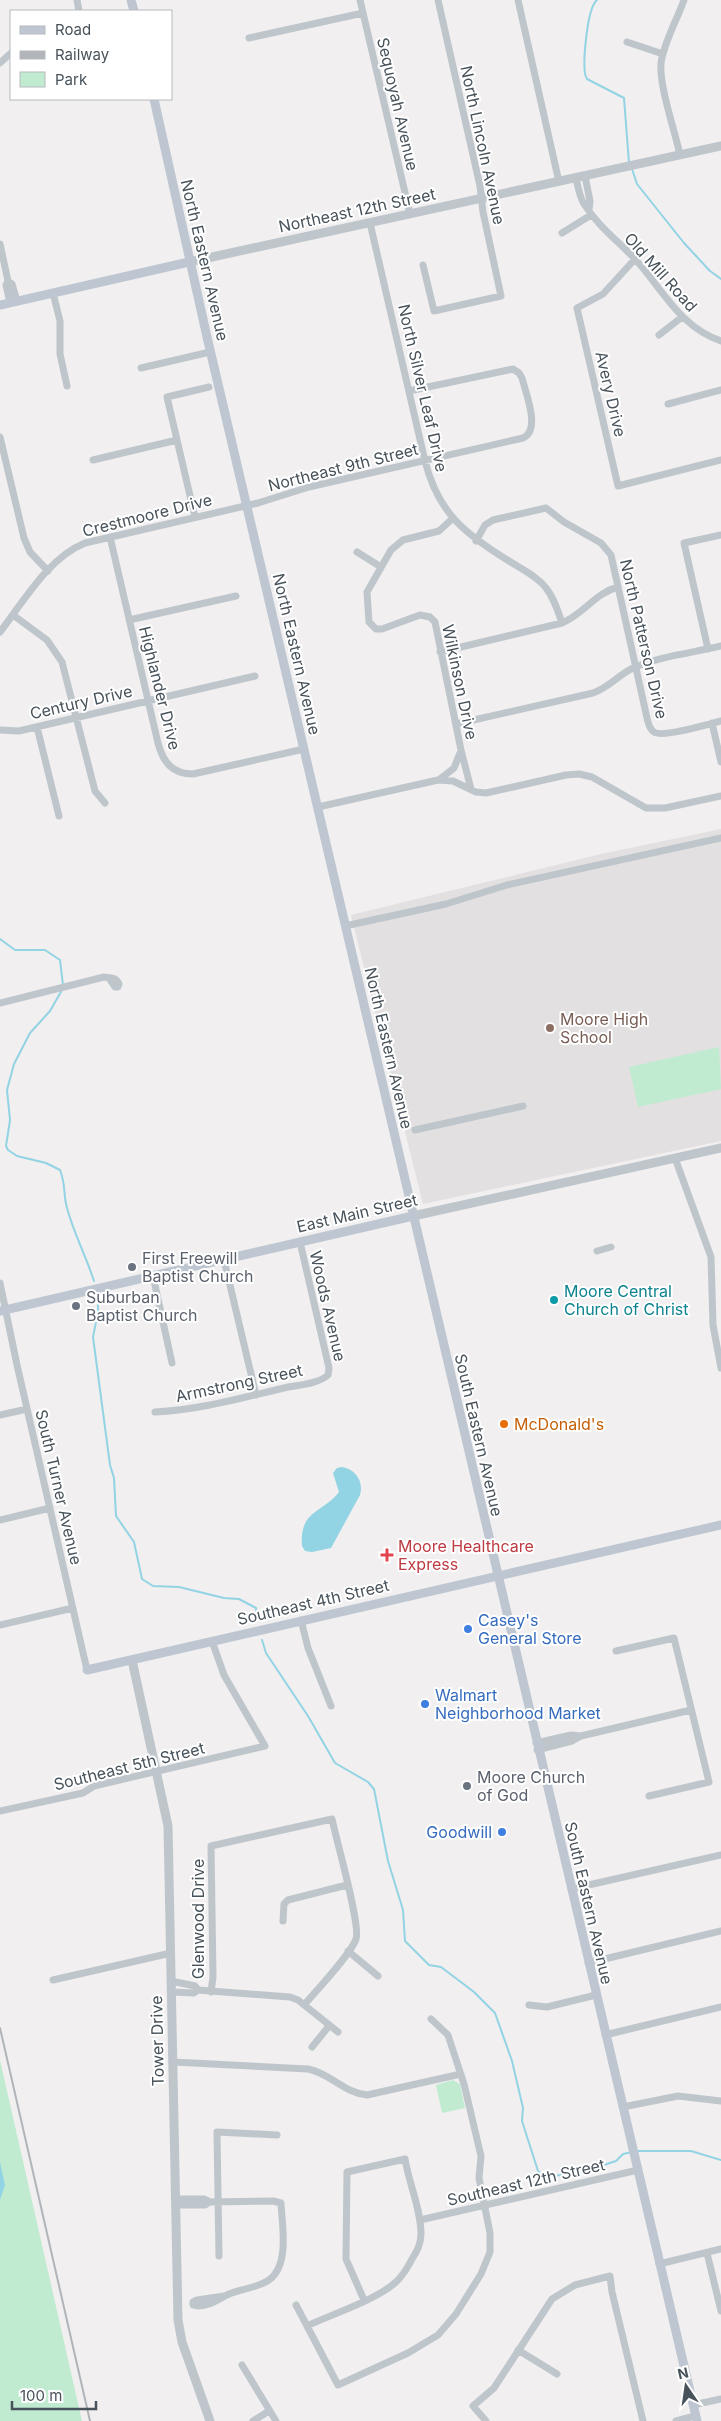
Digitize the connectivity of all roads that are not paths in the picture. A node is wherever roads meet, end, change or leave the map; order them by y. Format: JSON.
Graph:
{"nodes":[{"id":1,"x":360,"y":0,"type":"edge"},
{"id":2,"x":438,"y":0,"type":"edge"},
{"id":3,"x":518,"y":0,"type":"edge"},
{"id":4,"x":684,"y":0,"type":"edge"},
{"id":5,"x":363,"y":13,"type":"junction"},
{"id":6,"x":249,"y":38,"type":"dead end"},
{"id":7,"x":626,"y":42,"type":"dead end"},
{"id":8,"x":10,"y":54,"type":"edge"},
{"id":9,"x":663,"y":54,"type":"junction"},
{"id":10,"x":0,"y":63,"type":"edge"},
{"id":11,"x":154,"y":100,"type":"edge"},
{"id":12,"x":721,"y":146,"type":"edge"},
{"id":13,"x":680,"y":155,"type":"junction"},
{"id":14,"x":580,"y":177,"type":"junction"},
{"id":15,"x":559,"y":182,"type":"junction"},
{"id":16,"x":482,"y":199,"type":"junction"},
{"id":17,"x":590,"y":212,"type":"junction"},
{"id":18,"x":410,"y":214,"type":"junction"},
{"id":19,"x":370,"y":223,"type":"junction"},
{"id":20,"x":562,"y":233,"type":"dead end"},
{"id":21,"x":0,"y":244,"type":"edge"},
{"id":22,"x":635,"y":259,"type":"junction"},
{"id":23,"x":189,"y":262,"type":"junction"},
{"id":24,"x":423,"y":265,"type":"dead end"},
{"id":25,"x":53,"y":293,"type":"junction"},
{"id":26,"x":13,"y":302,"type":"junction"},
{"id":27,"x":0,"y":305,"type":"edge"},
{"id":28,"x":682,"y":317,"type":"junction"},
{"id":29,"x":659,"y":335,"type":"dead end"},
{"id":30,"x":721,"y":341,"type":"edge"},
{"id":31,"x":210,"y":352,"type":"junction"},
{"id":32,"x":141,"y":368,"type":"dead end"},
{"id":33,"x":67,"y":386,"type":"dead end"},
{"id":34,"x":209,"y":387,"type":"dead end"},
{"id":35,"x":721,"y":390,"type":"edge"},
{"id":36,"x":409,"y":391,"type":"junction"},
{"id":37,"x":668,"y":404,"type":"dead end"},
{"id":38,"x":0,"y":436,"type":"edge"},
{"id":39,"x":178,"y":440,"type":"junction"},
{"id":40,"x":93,"y":460,"type":"dead end"},
{"id":41,"x":721,"y":460,"type":"edge"},
{"id":42,"x":425,"y":461,"type":"junction"},
{"id":43,"x":248,"y":505,"type":"junction"},
{"id":44,"x":195,"y":517,"type":"junction"},
{"id":45,"x":452,"y":519,"type":"junction"},
{"id":46,"x":721,"y":535,"type":"edge"},
{"id":47,"x":110,"y":537,"type":"junction"},
{"id":48,"x":476,"y":541,"type":"junction"},
{"id":49,"x":357,"y":552,"type":"dead end"},
{"id":50,"x":380,"y":567,"type":"junction"},
{"id":51,"x":48,"y":571,"type":"junction"},
{"id":52,"x":618,"y":587,"type":"junction"},
{"id":53,"x":236,"y":596,"type":"dead end"},
{"id":54,"x":13,"y":615,"type":"junction"},
{"id":55,"x":129,"y":620,"type":"junction"},
{"id":56,"x":562,"y":623,"type":"junction"},
{"id":57,"x":0,"y":632,"type":"edge"},
{"id":58,"x":721,"y":646,"type":"edge"},
{"id":59,"x":708,"y":649,"type":"junction"},
{"id":60,"x":440,"y":652,"type":"junction"},
{"id":61,"x":636,"y":667,"type":"junction"},
{"id":62,"x":255,"y":676,"type":"dead end"},
{"id":63,"x":148,"y":701,"type":"junction"},
{"id":64,"x":77,"y":718,"type":"junction"},
{"id":65,"x":721,"y":721,"type":"edge"},
{"id":66,"x":712,"y":723,"type":"junction"},
{"id":67,"x":456,"y":724,"type":"junction"},
{"id":68,"x":37,"y":727,"type":"junction"},
{"id":69,"x":0,"y":730,"type":"edge"},
{"id":70,"x":304,"y":749,"type":"junction"},
{"id":71,"x":461,"y":750,"type":"junction"},
{"id":72,"x":721,"y":762,"type":"edge"},
{"id":73,"x":438,"y":780,"type":"junction"},
{"id":74,"x":471,"y":789,"type":"junction"},
{"id":75,"x":721,"y":796,"type":"edge"},
{"id":76,"x":105,"y":803,"type":"dead end"},
{"id":77,"x":318,"y":807,"type":"junction"},
{"id":78,"x":58,"y":816,"type":"dead end"},
{"id":79,"x":721,"y":838,"type":"edge"},
{"id":80,"x":345,"y":926,"type":"junction"},
{"id":81,"x":109,"y":978,"type":"dead end"},
{"id":82,"x":0,"y":1003,"type":"edge"},
{"id":83,"x":523,"y":1106,"type":"dead end"},
{"id":84,"x":415,"y":1130,"type":"dead end"},
{"id":85,"x":721,"y":1148,"type":"edge"},
{"id":86,"x":675,"y":1158,"type":"junction"},
{"id":87,"x":413,"y":1216,"type":"junction"},
{"id":88,"x":300,"y":1242,"type":"junction"},
{"id":89,"x":611,"y":1247,"type":"dead end"},
{"id":90,"x":597,"y":1250,"type":"dead end"},
{"id":91,"x":224,"y":1260,"type":"junction"},
{"id":92,"x":153,"y":1276,"type":"junction"},
{"id":93,"x":0,"y":1283,"type":"edge"},
{"id":94,"x":3,"y":1310,"type":"edge"},
{"id":95,"x":172,"y":1364,"type":"dead end"},
{"id":96,"x":721,"y":1368,"type":"edge"},
{"id":97,"x":328,"y":1375,"type":"joint"},
{"id":98,"x":256,"y":1395,"type":"junction"},
{"id":99,"x":27,"y":1409,"type":"junction"},
{"id":100,"x":155,"y":1412,"type":"dead end"},
{"id":101,"x":0,"y":1415,"type":"edge"},
{"id":102,"x":50,"y":1508,"type":"junction"},
{"id":103,"x":0,"y":1520,"type":"edge"},
{"id":104,"x":721,"y":1524,"type":"edge"},
{"id":105,"x":496,"y":1575,"type":"junction"},
{"id":106,"x":73,"y":1608,"type":"junction"},
{"id":107,"x":302,"y":1620,"type":"junction"},
{"id":108,"x":0,"y":1625,"type":"edge"},
{"id":109,"x":212,"y":1640,"type":"junction"},
{"id":110,"x":616,"y":1651,"type":"dead end"},
{"id":111,"x":132,"y":1660,"type":"junction"},
{"id":112,"x":87,"y":1670,"type":"joint"},
{"id":113,"x":331,"y":1706,"type":"dead end"},
{"id":114,"x":691,"y":1710,"type":"junction"},
{"id":115,"x":536,"y":1746,"type":"junction"},
{"id":116,"x":157,"y":1772,"type":"junction"},
{"id":117,"x":649,"y":1796,"type":"dead end"},
{"id":118,"x":0,"y":1811,"type":"edge"},
{"id":119,"x":721,"y":1855,"type":"edge"},
{"id":120,"x":348,"y":1884,"type":"junction"},
{"id":121,"x":571,"y":1889,"type":"junction"},
{"id":122,"x":283,"y":1921,"type":"dead end"},
{"id":123,"x":721,"y":1931,"type":"edge"},
{"id":124,"x":348,"y":1951,"type":"junction"},
{"id":125,"x":171,"y":1953,"type":"junction"},
{"id":126,"x":588,"y":1962,"type":"junction"},
{"id":127,"x":378,"y":1976,"type":"dead end"},
{"id":128,"x":53,"y":1980,"type":"dead end"},
{"id":129,"x":171,"y":1981,"type":"junction"},
{"id":130,"x":198,"y":1990,"type":"junction"},
{"id":131,"x":172,"y":1992,"type":"junction"},
{"id":132,"x":212,"y":1992,"type":"junction"},
{"id":133,"x":596,"y":1995,"type":"junction"},
{"id":134,"x":529,"y":2004,"type":"dead end"},
{"id":135,"x":304,"y":2005,"type":"junction"},
{"id":136,"x":721,"y":2007,"type":"edge"},
{"id":137,"x":431,"y":2019,"type":"dead end"},
{"id":138,"x":329,"y":2026,"type":"junction"},
{"id":139,"x":338,"y":2032,"type":"dead end"},
{"id":140,"x":605,"y":2034,"type":"junction"},
{"id":141,"x":312,"y":2047,"type":"dead end"},
{"id":142,"x":173,"y":2062,"type":"junction"},
{"id":143,"x":461,"y":2074,"type":"junction"},
{"id":144,"x":721,"y":2101,"type":"edge"},
{"id":145,"x":623,"y":2107,"type":"junction"},
{"id":146,"x":277,"y":2135,"type":"dead end"},
{"id":147,"x":638,"y":2170,"type":"junction"},
{"id":148,"x":175,"y":2202,"type":"junction"},
{"id":149,"x":214,"y":2202,"type":"junction"},
{"id":150,"x":485,"y":2205,"type":"junction"},
{"id":151,"x":420,"y":2220,"type":"junction"},
{"id":152,"x":721,"y":2249,"type":"edge"},
{"id":153,"x":707,"y":2253,"type":"junction"},
{"id":154,"x":218,"y":2256,"type":"dead end"},
{"id":155,"x":660,"y":2264,"type":"junction"},
{"id":156,"x":224,"y":2296,"type":"dead end"},
{"id":157,"x":364,"y":2300,"type":"junction"},
{"id":158,"x":296,"y":2305,"type":"dead end"},
{"id":159,"x":721,"y":2311,"type":"edge"},
{"id":160,"x":307,"y":2326,"type":"junction"},
{"id":161,"x":518,"y":2350,"type":"junction"},
{"id":162,"x":242,"y":2366,"type":"dead end"},
{"id":163,"x":557,"y":2374,"type":"dead end"},
{"id":164,"x":721,"y":2399,"type":"edge"},
{"id":165,"x":693,"y":2405,"type":"junction"},
{"id":166,"x":269,"y":2411,"type":"junction"},
{"id":167,"x":696,"y":2419,"type":"edge"},
{"id":168,"x":210,"y":2421,"type":"edge"},
{"id":169,"x":253,"y":2421,"type":"edge"},
{"id":170,"x":276,"y":2421,"type":"edge"},
{"id":171,"x":486,"y":2421,"type":"edge"},
{"id":172,"x":642,"y":2421,"type":"edge"},
{"id":173,"x":676,"y":2421,"type":"edge"}],
"edges":[{"from":1,"to":5,"type":"street","name":"Sequoyah Avenue"},
{"from":2,"to":16,"type":"street","name":"North Lincoln Avenue"},
{"from":3,"to":15,"type":"street"},
{"from":4,"to":9,"type":"street"},
{"from":5,"to":6,"type":"street"},
{"from":5,"to":18,"type":"street","name":"Sequoyah Avenue"},
{"from":7,"to":9,"type":"street"},
{"from":8,"to":10,"type":"street"},
{"from":9,"to":13,"type":"street"},
{"from":11,"to":23,"type":"main road","name":"North Eastern Avenue"},
{"from":12,"to":13,"type":"street","name":"Northeast 12th Street"},
{"from":13,"to":14,"type":"street","name":"Northeast 12th Street"},
{"from":14,"to":15,"type":"street","name":"Northeast 12th Street"},
{"from":14,"to":17,"type":"street"},
{"from":15,"to":16,"type":"street","name":"Northeast 12th Street"},
{"from":16,"to":18,"type":"street","name":"Northeast 12th Street"},
{"from":16,"to":24,"type":"street","name":"North Lincoln Avenue"},
{"from":17,"to":20,"type":"street"},
{"from":17,"to":22,"type":"street","name":"Old Mill Road"},
{"from":18,"to":19,"type":"street","name":"Northeast 12th Street"},
{"from":19,"to":23,"type":"street","name":"Northeast 12th Street"},
{"from":19,"to":36,"type":"street","name":"North Silver Leaf Drive"},
{"from":21,"to":26,"type":"street"},
{"from":22,"to":28,"type":"street","name":"Old Mill Road"},
{"from":22,"to":41,"type":"street","name":"Avery Drive"},
{"from":23,"to":25,"type":"main road","name":"Northeast 12th Street"},
{"from":23,"to":31,"type":"main road","name":"North Eastern Avenue"},
{"from":25,"to":26,"type":"main road","name":"Northeast 12th Street"},
{"from":25,"to":33,"type":"street"},
{"from":26,"to":27,"type":"main road","name":"Northeast 12th Street"},
{"from":28,"to":29,"type":"street"},
{"from":28,"to":30,"type":"street","name":"Old Mill Road"},
{"from":31,"to":32,"type":"street"},
{"from":31,"to":43,"type":"main road","name":"North Eastern Avenue"},
{"from":34,"to":39,"type":"street"},
{"from":35,"to":37,"type":"street"},
{"from":36,"to":42,"type":"street","name":"North Silver Leaf Drive"},
{"from":36,"to":42,"type":"street","name":"Northeast 9th Street"},
{"from":38,"to":51,"type":"street"},
{"from":39,"to":40,"type":"street"},
{"from":39,"to":44,"type":"street"},
{"from":42,"to":43,"type":"street","name":"Northeast 9th Street"},
{"from":42,"to":45,"type":"street","name":"North Silver Leaf Drive"},
{"from":43,"to":44,"type":"street","name":"Crestmoore Drive"},
{"from":43,"to":70,"type":"main road","name":"North Eastern Avenue"},
{"from":44,"to":47,"type":"street","name":"Crestmoore Drive"},
{"from":45,"to":48,"type":"street","name":"North Silver Leaf Drive"},
{"from":45,"to":50,"type":"street","name":"Wilkinson Drive"},
{"from":46,"to":59,"type":"street"},
{"from":47,"to":51,"type":"street","name":"Crestmoore Drive"},
{"from":47,"to":55,"type":"street","name":"Highlander Drive"},
{"from":48,"to":52,"type":"street","name":"North Patterson Drive"},
{"from":48,"to":56,"type":"street","name":"North Silver Leaf Drive"},
{"from":49,"to":50,"type":"street"},
{"from":50,"to":60,"type":"street","name":"Wilkinson Drive"},
{"from":51,"to":54,"type":"street","name":"Crestmoore Drive"},
{"from":52,"to":56,"type":"street"},
{"from":52,"to":61,"type":"street","name":"North Patterson Drive"},
{"from":53,"to":55,"type":"street"},
{"from":54,"to":57,"type":"street","name":"Crestmoore Drive"},
{"from":54,"to":64,"type":"street"},
{"from":55,"to":63,"type":"street","name":"Highlander Drive"},
{"from":56,"to":60,"type":"street"},
{"from":58,"to":59,"type":"street"},
{"from":59,"to":61,"type":"street"},
{"from":60,"to":67,"type":"street","name":"Wilkinson Drive"},
{"from":61,"to":66,"type":"street","name":"North Patterson Drive"},
{"from":61,"to":67,"type":"street"},
{"from":62,"to":63,"type":"street","name":"Century Drive"},
{"from":63,"to":64,"type":"street","name":"Century Drive"},
{"from":63,"to":70,"type":"street","name":"Highlander Drive"},
{"from":64,"to":68,"type":"street","name":"Century Drive"},
{"from":64,"to":76,"type":"street"},
{"from":65,"to":66,"type":"street","name":"North Patterson Drive"},
{"from":66,"to":72,"type":"street"},
{"from":67,"to":71,"type":"street","name":"Wilkinson Drive"},
{"from":68,"to":69,"type":"street","name":"Century Drive"},
{"from":68,"to":78,"type":"street"},
{"from":70,"to":77,"type":"main road","name":"North Eastern Avenue"},
{"from":71,"to":73,"type":"street"},
{"from":71,"to":74,"type":"street","name":"Wilkinson Drive"},
{"from":73,"to":74,"type":"street"},
{"from":73,"to":77,"type":"street"},
{"from":74,"to":75,"type":"street"},
{"from":77,"to":80,"type":"main road","name":"North Eastern Avenue"},
{"from":79,"to":80,"type":"street"},
{"from":80,"to":87,"type":"main road","name":"North Eastern Avenue"},
{"from":81,"to":82,"type":"street"},
{"from":83,"to":84,"type":"street"},
{"from":85,"to":86,"type":"street","name":"East Main Street"},
{"from":86,"to":87,"type":"street","name":"East Main Street"},
{"from":86,"to":96,"type":"street"},
{"from":87,"to":88,"type":"main road","name":"East Main Street"},
{"from":87,"to":105,"type":"main road","name":"South Eastern Avenue"},
{"from":88,"to":91,"type":"main road","name":"East Main Street"},
{"from":88,"to":97,"type":"street","name":"Woods Avenue"},
{"from":89,"to":90,"type":"street"},
{"from":91,"to":92,"type":"main road","name":"East Main Street"},
{"from":91,"to":98,"type":"street"},
{"from":92,"to":94,"type":"main road","name":"East Main Street"},
{"from":92,"to":95,"type":"street"},
{"from":93,"to":94,"type":"street","name":"South Turner Avenue"},
{"from":94,"to":99,"type":"street","name":"South Turner Avenue"},
{"from":97,"to":98,"type":"street","name":"Armstrong Street"},
{"from":98,"to":100,"type":"street","name":"Armstrong Street"},
{"from":99,"to":101,"type":"street"},
{"from":99,"to":102,"type":"street","name":"South Turner Avenue"},
{"from":102,"to":103,"type":"street"},
{"from":102,"to":106,"type":"street","name":"South Turner Avenue"},
{"from":104,"to":105,"type":"main road","name":"Southeast 4th Street"},
{"from":105,"to":107,"type":"main road","name":"Southeast 4th Street"},
{"from":105,"to":115,"type":"main road","name":"South Eastern Avenue"},
{"from":106,"to":108,"type":"street"},
{"from":106,"to":112,"type":"street","name":"South Turner Avenue"},
{"from":107,"to":109,"type":"main road","name":"Southeast 4th Street"},
{"from":107,"to":113,"type":"street"},
{"from":109,"to":111,"type":"main road","name":"Southeast 4th Street"},
{"from":109,"to":116,"type":"street","name":"Southeast 5th Street"},
{"from":110,"to":114,"type":"street"},
{"from":111,"to":112,"type":"main road","name":"Southeast 4th Street"},
{"from":111,"to":116,"type":"street","name":"Tower Drive"},
{"from":114,"to":115,"type":"street"},
{"from":114,"to":117,"type":"street"},
{"from":115,"to":121,"type":"main road","name":"South Eastern Avenue"},
{"from":116,"to":118,"type":"street","name":"Southeast 5th Street"},
{"from":116,"to":125,"type":"street","name":"Tower Drive"},
{"from":119,"to":121,"type":"street"},
{"from":120,"to":122,"type":"street"},
{"from":120,"to":124,"type":"street"},
{"from":120,"to":132,"type":"street","name":"Glenwood Drive"},
{"from":121,"to":126,"type":"main road","name":"South Eastern Avenue"},
{"from":123,"to":126,"type":"street"},
{"from":124,"to":127,"type":"street"},
{"from":124,"to":135,"type":"street"},
{"from":125,"to":128,"type":"street"},
{"from":125,"to":129,"type":"street","name":"Tower Drive"},
{"from":126,"to":133,"type":"main road","name":"South Eastern Avenue"},
{"from":129,"to":130,"type":"street"},
{"from":129,"to":131,"type":"street","name":"Tower Drive"},
{"from":130,"to":131,"type":"street"},
{"from":130,"to":132,"type":"street"},
{"from":131,"to":142,"type":"street","name":"Tower Drive"},
{"from":132,"to":135,"type":"street"},
{"from":133,"to":134,"type":"street"},
{"from":133,"to":140,"type":"main road","name":"South Eastern Avenue"},
{"from":135,"to":138,"type":"street"},
{"from":136,"to":140,"type":"street"},
{"from":137,"to":143,"type":"street"},
{"from":138,"to":139,"type":"street"},
{"from":138,"to":141,"type":"street"},
{"from":140,"to":145,"type":"main road","name":"South Eastern Avenue"},
{"from":142,"to":143,"type":"street"},
{"from":142,"to":148,"type":"street","name":"Tower Drive"},
{"from":143,"to":150,"type":"street"},
{"from":144,"to":145,"type":"street"},
{"from":145,"to":147,"type":"main road","name":"South Eastern Avenue"},
{"from":146,"to":149,"type":"street"},
{"from":147,"to":150,"type":"street","name":"Southeast 12th Street"},
{"from":147,"to":155,"type":"main road","name":"South Eastern Avenue"},
{"from":148,"to":149,"type":"street"},
{"from":148,"to":168,"type":"street","name":"Tower Drive"},
{"from":149,"to":154,"type":"street"},
{"from":149,"to":156,"type":"street"},
{"from":150,"to":151,"type":"street","name":"Southeast 12th Street"},
{"from":150,"to":160,"type":"street"},
{"from":151,"to":157,"type":"street"},
{"from":151,"to":157,"type":"street"},
{"from":152,"to":153,"type":"street"},
{"from":153,"to":155,"type":"street"},
{"from":153,"to":159,"type":"street"},
{"from":155,"to":165,"type":"main road","name":"South Eastern Avenue"},
{"from":157,"to":160,"type":"street"},
{"from":158,"to":160,"type":"street"},
{"from":161,"to":163,"type":"street"},
{"from":161,"to":171,"type":"street"},
{"from":161,"to":172,"type":"street"},
{"from":162,"to":166,"type":"street"},
{"from":164,"to":165,"type":"street"},
{"from":165,"to":167,"type":"main road","name":"South Eastern Avenue"},
{"from":166,"to":169,"type":"street"},
{"from":166,"to":170,"type":"street"},
{"from":167,"to":173,"type":"street"}]}
